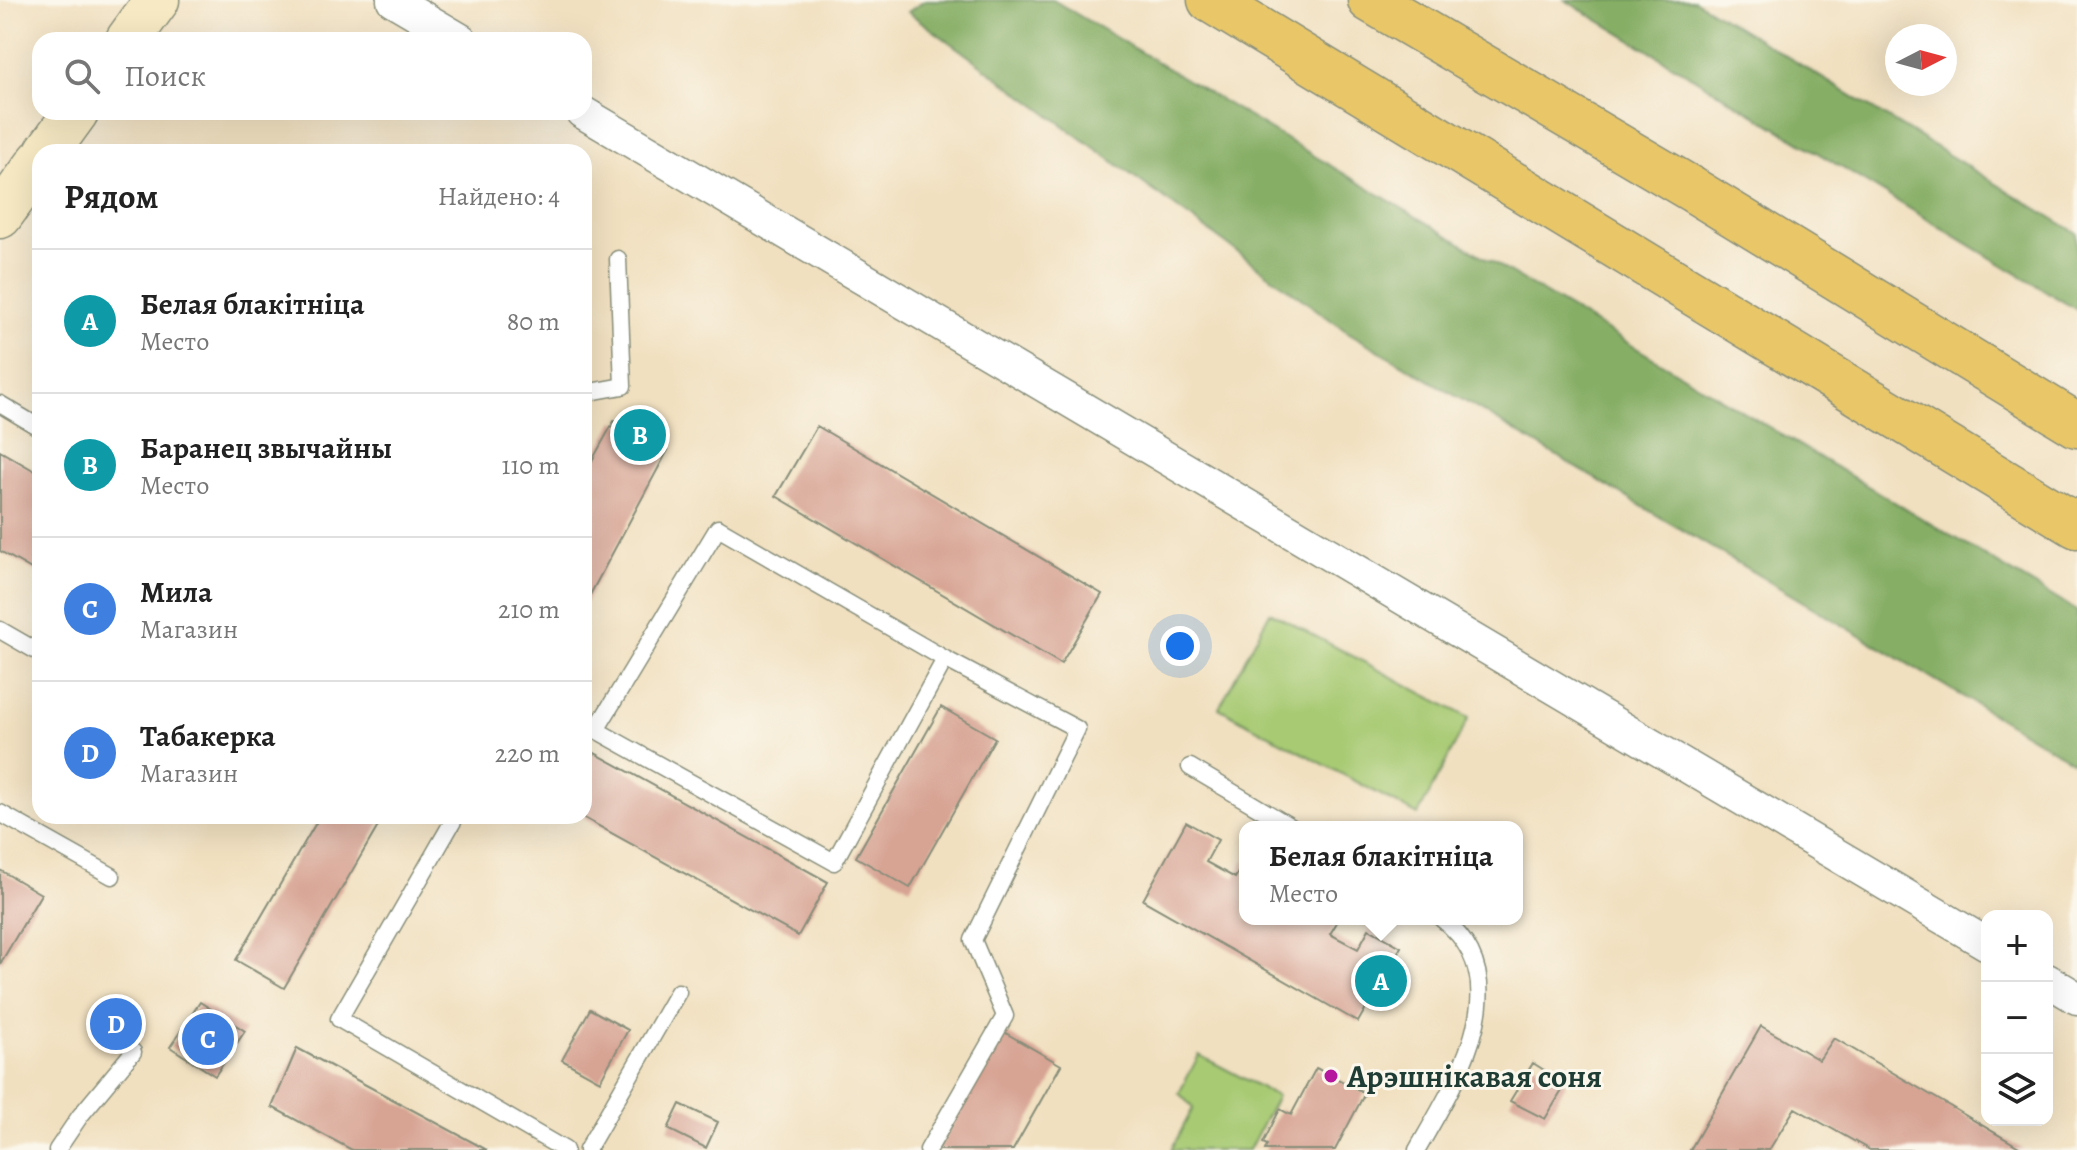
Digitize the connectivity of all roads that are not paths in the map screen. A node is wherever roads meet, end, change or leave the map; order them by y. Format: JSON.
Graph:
{"nodes":[{"id":1,"x":157,"y":0,"type":"edge"},
{"id":2,"x":393,"y":0,"type":"edge"},
{"id":3,"x":1210,"y":0,"type":"edge"},
{"id":4,"x":1370,"y":0,"type":"edge"},
{"id":5,"x":134,"y":32,"type":"edge"},
{"id":6,"x":447,"y":32,"type":"edge"},
{"id":7,"x":592,"y":118,"type":"edge"},
{"id":8,"x":70,"y":120,"type":"edge"},
{"id":9,"x":53,"y":144,"type":"edge"},
{"id":10,"x":32,"y":172,"type":"edge"},
{"id":11,"x":0,"y":216,"type":"edge"},
{"id":12,"x":618,"y":259,"type":"dead end"},
{"id":13,"x":592,"y":392,"type":"edge"},
{"id":14,"x":0,"y":404,"type":"edge"},
{"id":15,"x":32,"y":423,"type":"edge"},
{"id":16,"x":2077,"y":425,"type":"edge"},
{"id":17,"x":2077,"y":526,"type":"edge"},
{"id":18,"x":0,"y":630,"type":"edge"},
{"id":19,"x":32,"y":648,"type":"edge"},
{"id":20,"x":945,"y":659,"type":"junction"},
{"id":21,"x":1190,"y":767,"type":"dead end"},
{"id":22,"x":0,"y":813,"type":"edge"},
{"id":23,"x":1281,"y":821,"type":"edge"},
{"id":24,"x":451,"y":824,"type":"edge"},
{"id":25,"x":112,"y":876,"type":"dead end"},
{"id":26,"x":1449,"y":925,"type":"edge"},
{"id":27,"x":1981,"y":940,"type":"edge"},
{"id":28,"x":2050,"y":982,"type":"edge"},
{"id":29,"x":678,"y":992,"type":"dead end"},
{"id":30,"x":2077,"y":998,"type":"edge"},
{"id":31,"x":133,"y":1052,"type":"dead end"},
{"id":32,"x":57,"y":1150,"type":"edge"},
{"id":33,"x":565,"y":1150,"type":"edge"},
{"id":34,"x":587,"y":1150,"type":"edge"},
{"id":35,"x":928,"y":1150,"type":"edge"},
{"id":36,"x":1417,"y":1150,"type":"edge"}],
"edges":[{"from":1,"to":5,"type":"street"},
{"from":2,"to":6,"type":"street"},
{"from":3,"to":17,"type":"highway"},
{"from":4,"to":16,"type":"highway"},
{"from":7,"to":27,"type":"street"},
{"from":8,"to":9,"type":"street"},
{"from":10,"to":11,"type":"street"},
{"from":12,"to":13,"type":"lane"},
{"from":14,"to":15,"type":"lane"},
{"from":18,"to":19,"type":"lane"},
{"from":20,"to":20,"type":"lane"},
{"from":20,"to":35,"type":"lane"},
{"from":21,"to":23,"type":"lane"},
{"from":22,"to":25,"type":"lane"},
{"from":24,"to":33,"type":"lane"},
{"from":26,"to":36,"type":"lane"},
{"from":28,"to":30,"type":"street"},
{"from":29,"to":34,"type":"lane"},
{"from":31,"to":32,"type":"lane"}]}
